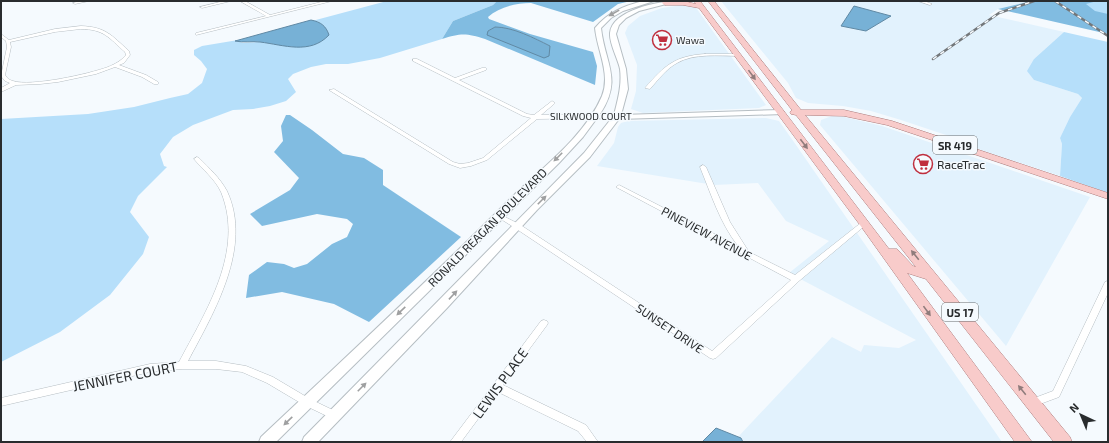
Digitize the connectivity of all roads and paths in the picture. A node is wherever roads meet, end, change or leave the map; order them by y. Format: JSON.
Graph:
{"nodes":[{"id":1,"x":87,"y":1,"type":"edge"},
{"id":2,"x":229,"y":1,"type":"edge"},
{"id":3,"x":242,"y":1,"type":"edge"},
{"id":4,"x":330,"y":1,"type":"edge"},
{"id":5,"x":651,"y":1,"type":"edge"},
{"id":6,"x":675,"y":1,"type":"edge"},
{"id":7,"x":698,"y":1,"type":"edge"},
{"id":8,"x":711,"y":1,"type":"edge"},
{"id":9,"x":920,"y":1,"type":"edge"},
{"id":10,"x":665,"y":3,"type":"junction"},
{"id":11,"x":75,"y":4,"type":"dead end"},
{"id":12,"x":930,"y":4,"type":"dead end"},
{"id":13,"x":202,"y":7,"type":"dead end"},
{"id":14,"x":702,"y":7,"type":"junction"},
{"id":15,"x":269,"y":16,"type":"junction"},
{"id":16,"x":716,"y":25,"type":"junction"},
{"id":17,"x":198,"y":34,"type":"dead end"},
{"id":18,"x":1,"y":35,"type":"edge"},
{"id":19,"x":738,"y":35,"type":"junction"},
{"id":20,"x":8,"y":42,"type":"junction"},
{"id":21,"x":601,"y":49,"type":"junction"},
{"id":22,"x":738,"y":55,"type":"junction"},
{"id":23,"x":415,"y":60,"type":"dead end"},
{"id":24,"x":117,"y":66,"type":"junction"},
{"id":25,"x":623,"y":67,"type":"junction"},
{"id":26,"x":484,"y":69,"type":"dead end"},
{"id":27,"x":455,"y":80,"type":"junction"},
{"id":28,"x":15,"y":83,"type":"junction"},
{"id":29,"x":156,"y":83,"type":"dead end"},
{"id":30,"x":648,"y":88,"type":"dead end"},
{"id":31,"x":1,"y":90,"type":"edge"},
{"id":32,"x":332,"y":90,"type":"dead end"},
{"id":33,"x":552,"y":103,"type":"dead end"},
{"id":34,"x":620,"y":104,"type":"junction"},
{"id":35,"x":780,"y":112,"type":"junction"},
{"id":36,"x":798,"y":112,"type":"junction"},
{"id":37,"x":595,"y":116,"type":"junction"},
{"id":38,"x":647,"y":116,"type":"junction"},
{"id":39,"x":535,"y":117,"type":"junction"},
{"id":40,"x":616,"y":117,"type":"junction"},
{"id":41,"x":198,"y":159,"type":"dead end"},
{"id":42,"x":703,"y":167,"type":"dead end"},
{"id":43,"x":619,"y":187,"type":"dead end"},
{"id":44,"x":1108,"y":196,"type":"edge"},
{"id":45,"x":499,"y":216,"type":"junction"},
{"id":46,"x":864,"y":223,"type":"junction"},
{"id":47,"x":517,"y":226,"type":"junction"},
{"id":48,"x":750,"y":255,"type":"junction"},
{"id":49,"x":932,"y":277,"type":"junction"},
{"id":50,"x":796,"y":279,"type":"junction"},
{"id":51,"x":1108,"y":284,"type":"edge"},
{"id":52,"x":1105,"y":300,"type":"edge"},
{"id":53,"x":544,"y":323,"type":"dead end"},
{"id":54,"x":182,"y":365,"type":"junction"},
{"id":55,"x":497,"y":387,"type":"junction"},
{"id":56,"x":1,"y":402,"type":"edge"},
{"id":57,"x":308,"y":402,"type":"junction"},
{"id":58,"x":1032,"y":403,"type":"junction"},
{"id":59,"x":334,"y":415,"type":"junction"},
{"id":60,"x":266,"y":442,"type":"edge"},
{"id":61,"x":310,"y":442,"type":"edge"},
{"id":62,"x":456,"y":442,"type":"edge"},
{"id":63,"x":593,"y":442,"type":"edge"},
{"id":64,"x":1024,"y":442,"type":"edge"},
{"id":65,"x":1064,"y":442,"type":"edge"}],
"edges":[{"from":1,"to":11,"type":"street"},
{"from":2,"to":13,"type":"street"},
{"from":3,"to":15,"type":"street"},
{"from":4,"to":15,"type":"street"},
{"from":5,"to":21,"type":"main road","name":"RONALD REAGAN BOULEVARD","one_way":true},
{"from":6,"to":10,"type":"main road","name":"RONALD REAGAN BOULEVARD"},
{"from":7,"to":14,"type":"main road","number":"US 17"},
{"from":8,"to":19,"type":"main road","number":"US 17"},
{"from":9,"to":12,"type":"street"},
{"from":10,"to":14,"type":"main road"},
{"from":10,"to":25,"type":"main road","name":"RONALD REAGAN BOULEVARD"},
{"from":14,"to":16,"type":"main road","number":"US 17"},
{"from":15,"to":17,"type":"street"},
{"from":16,"to":19,"type":"main road"},
{"from":16,"to":22,"type":"main road","number":"US 17"},
{"from":18,"to":20,"type":"street"},
{"from":19,"to":36,"type":"main road","number":"US 17"},
{"from":20,"to":24,"type":"street"},
{"from":20,"to":28,"type":"street"},
{"from":21,"to":25,"type":"main road"},
{"from":21,"to":37,"type":"main road","name":"RONALD REAGAN BOULEVARD"},
{"from":22,"to":30,"type":"street"},
{"from":22,"to":35,"type":"main road","number":"US 17","one_way":true},
{"from":23,"to":27,"type":"street","name":"SILKWOOD COURT"},
{"from":24,"to":28,"type":"street"},
{"from":24,"to":29,"type":"street"},
{"from":25,"to":34,"type":"main road","name":"RONALD REAGAN BOULEVARD"},
{"from":26,"to":27,"type":"street"},
{"from":27,"to":39,"type":"street","name":"SILKWOOD COURT"},
{"from":28,"to":31,"type":"street"},
{"from":32,"to":39,"type":"street"},
{"from":33,"to":39,"type":"street"},
{"from":34,"to":38,"type":"main road"},
{"from":34,"to":40,"type":"main road","name":"RONALD REAGAN BOULEVARD"},
{"from":35,"to":36,"type":"main road","number":"SR 419"},
{"from":35,"to":38,"type":"main road","name":"SILKWOOD COURT"},
{"from":35,"to":46,"type":"main road","number":"US 17","one_way":true},
{"from":36,"to":44,"type":"main road","number":"SR 419"},
{"from":49,"to":36,"type":"main road","number":"US 17","one_way":true},
{"from":37,"to":39,"type":"street","name":"SILKWOOD COURT"},
{"from":37,"to":40,"type":"main road","name":"SILKWOOD COURT"},
{"from":37,"to":45,"type":"main road","name":"RONALD REAGAN BOULEVARD","one_way":true},
{"from":38,"to":40,"type":"main road","name":"SILKWOOD COURT"},
{"from":47,"to":40,"type":"main road","name":"RONALD REAGAN BOULEVARD","one_way":true},
{"from":41,"to":54,"type":"street"},
{"from":42,"to":48,"type":"street"},
{"from":43,"to":48,"type":"street","name":"PINEVIEW AVENUE"},
{"from":45,"to":47,"type":"street","name":"SUNSET DRIVE"},
{"from":45,"to":57,"type":"main road","name":"RONALD REAGAN BOULEVARD","one_way":true},
{"from":46,"to":49,"type":"main road"},
{"from":46,"to":50,"type":"street","name":"SUNSET DRIVE"},
{"from":46,"to":64,"type":"main road","number":"US 17","one_way":true},
{"from":47,"to":50,"type":"street","name":"SUNSET DRIVE"},
{"from":59,"to":47,"type":"main road","name":"RONALD REAGAN BOULEVARD","one_way":true},
{"from":48,"to":50,"type":"street","name":"PINEVIEW AVENUE"},
{"from":58,"to":49,"type":"main road","number":"US 17","one_way":true},
{"from":51,"to":52,"type":"street"},
{"from":52,"to":58,"type":"street"},
{"from":53,"to":55,"type":"street","name":"LEWIS PLACE"},
{"from":54,"to":56,"type":"street","name":"JENNIFER COURT"},
{"from":54,"to":57,"type":"street","name":"JENNIFER COURT"},
{"from":55,"to":62,"type":"street","name":"LEWIS PLACE"},
{"from":55,"to":63,"type":"street"},
{"from":57,"to":59,"type":"street","name":"JENNIFER COURT"},
{"from":57,"to":60,"type":"main road","name":"RONALD REAGAN BOULEVARD","one_way":true},
{"from":58,"to":65,"type":"main road","number":"US 17"},
{"from":59,"to":61,"type":"main road","name":"RONALD REAGAN BOULEVARD"}]}
